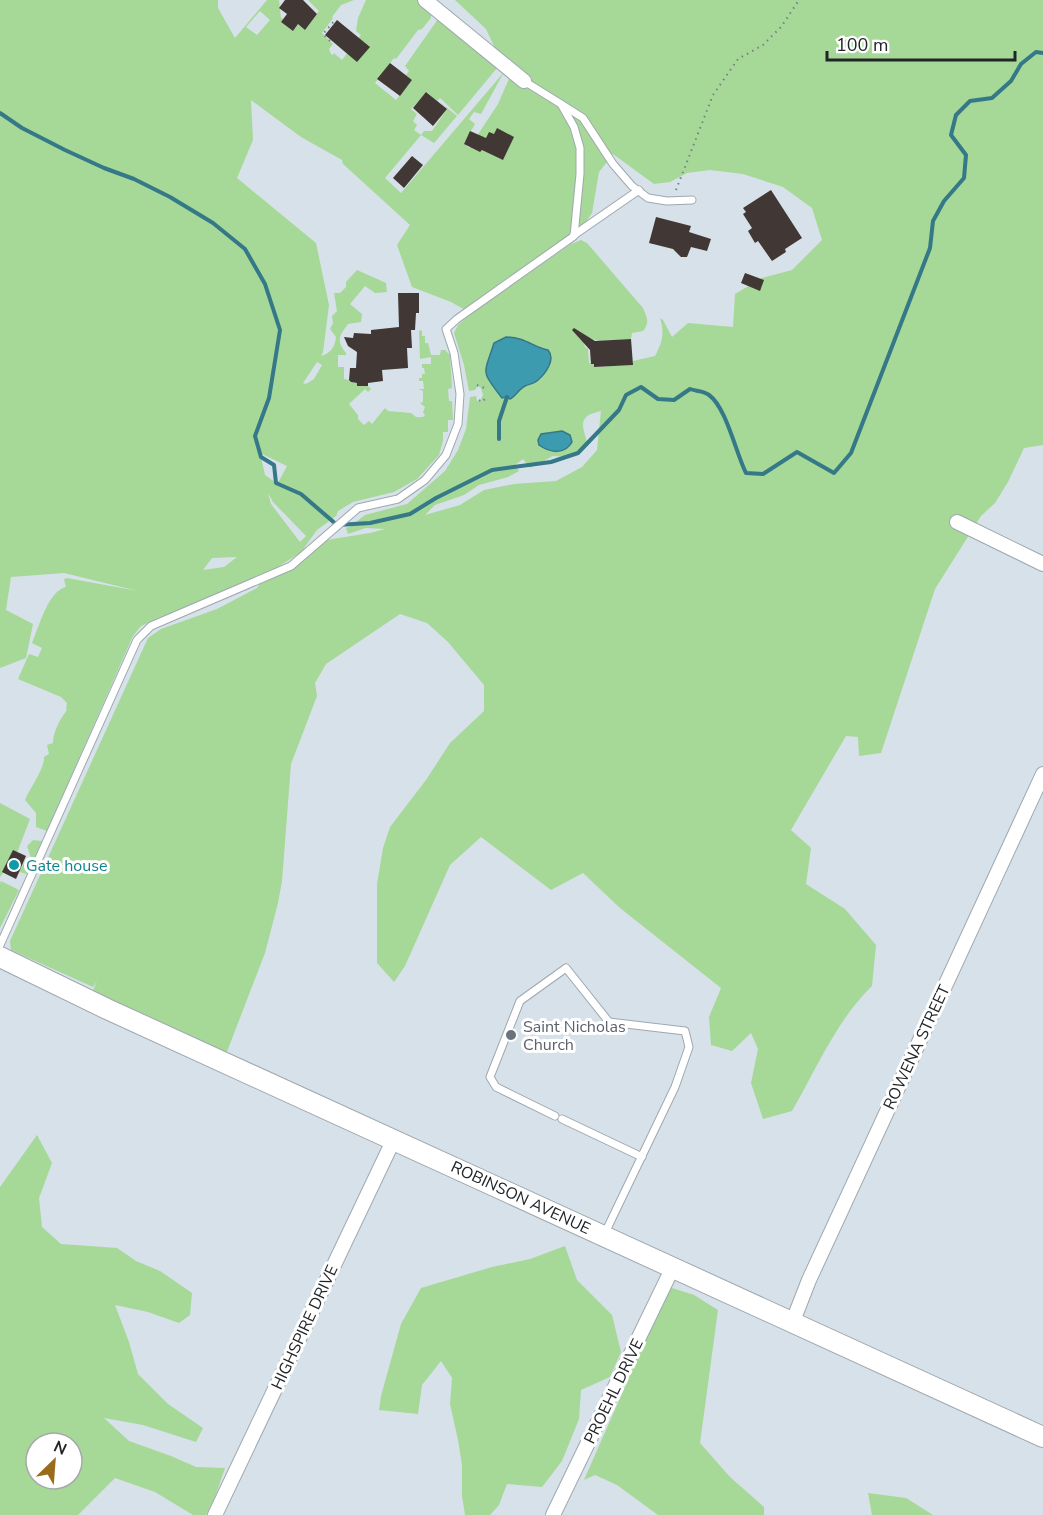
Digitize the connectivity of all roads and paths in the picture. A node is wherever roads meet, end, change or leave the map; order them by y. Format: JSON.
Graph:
{"nodes":[{"id":1,"x":425,"y":0,"type":"edge"},
{"id":2,"x":799,"y":0,"type":"edge"},
{"id":3,"x":336,"y":19,"type":"dead end"},
{"id":4,"x":330,"y":40,"type":"dead end"},
{"id":5,"x":524,"y":81,"type":"joint"},
{"id":6,"x":561,"y":104,"type":"junction"},
{"id":7,"x":639,"y":190,"type":"junction"},
{"id":8,"x":692,"y":200,"type":"dead end"},
{"id":9,"x":672,"y":201,"type":"junction"},
{"id":10,"x":574,"y":236,"type":"junction"},
{"id":11,"x":477,"y":385,"type":"dead end"},
{"id":12,"x":486,"y":388,"type":"dead end"},
{"id":13,"x":487,"y":397,"type":"dead end"},
{"id":14,"x":479,"y":400,"type":"dead end"},
{"id":15,"x":957,"y":522,"type":"dead end"},
{"id":16,"x":1043,"y":564,"type":"edge"},
{"id":17,"x":1043,"y":774,"type":"edge"},
{"id":18,"x":0,"y":945,"type":"edge"},
{"id":19,"x":0,"y":957,"type":"edge"},
{"id":20,"x":394,"y":1139,"type":"junction"},
{"id":21,"x":642,"y":1157,"type":"junction"},
{"id":22,"x":604,"y":1235,"type":"junction"},
{"id":23,"x":673,"y":1267,"type":"junction"},
{"id":24,"x":793,"y":1322,"type":"junction"},
{"id":25,"x":1043,"y":1437,"type":"edge"},
{"id":26,"x":215,"y":1515,"type":"edge"},
{"id":27,"x":554,"y":1515,"type":"edge"}],
"edges":[{"from":1,"to":5,"type":"street"},
{"from":2,"to":9,"type":"path"},
{"from":3,"to":4,"type":"path"},
{"from":5,"to":6,"type":"lane"},
{"from":6,"to":7,"type":"lane"},
{"from":6,"to":10,"type":"lane"},
{"from":7,"to":9,"type":"lane"},
{"from":7,"to":10,"type":"lane"},
{"from":8,"to":9,"type":"lane"},
{"from":10,"to":18,"type":"lane"},
{"from":11,"to":12,"type":"path"},
{"from":13,"to":14,"type":"path"},
{"from":15,"to":16,"type":"street"},
{"from":17,"to":24,"type":"street","name":"ROWENA STREET"},
{"from":19,"to":20,"type":"main road","name":"ROBINSON AVENUE"},
{"from":20,"to":22,"type":"main road","name":"ROBINSON AVENUE"},
{"from":20,"to":26,"type":"street","name":"HIGHSPIRE DRIVE"},
{"from":21,"to":21,"type":"lane"},
{"from":21,"to":22,"type":"lane"},
{"from":22,"to":23,"type":"main road","name":"ROBINSON AVENUE"},
{"from":23,"to":24,"type":"main road","name":"ROBINSON AVENUE"},
{"from":23,"to":27,"type":"street","name":"PROEHL DRIVE"},
{"from":24,"to":25,"type":"main road","name":"ROBINSON AVENUE"}]}
